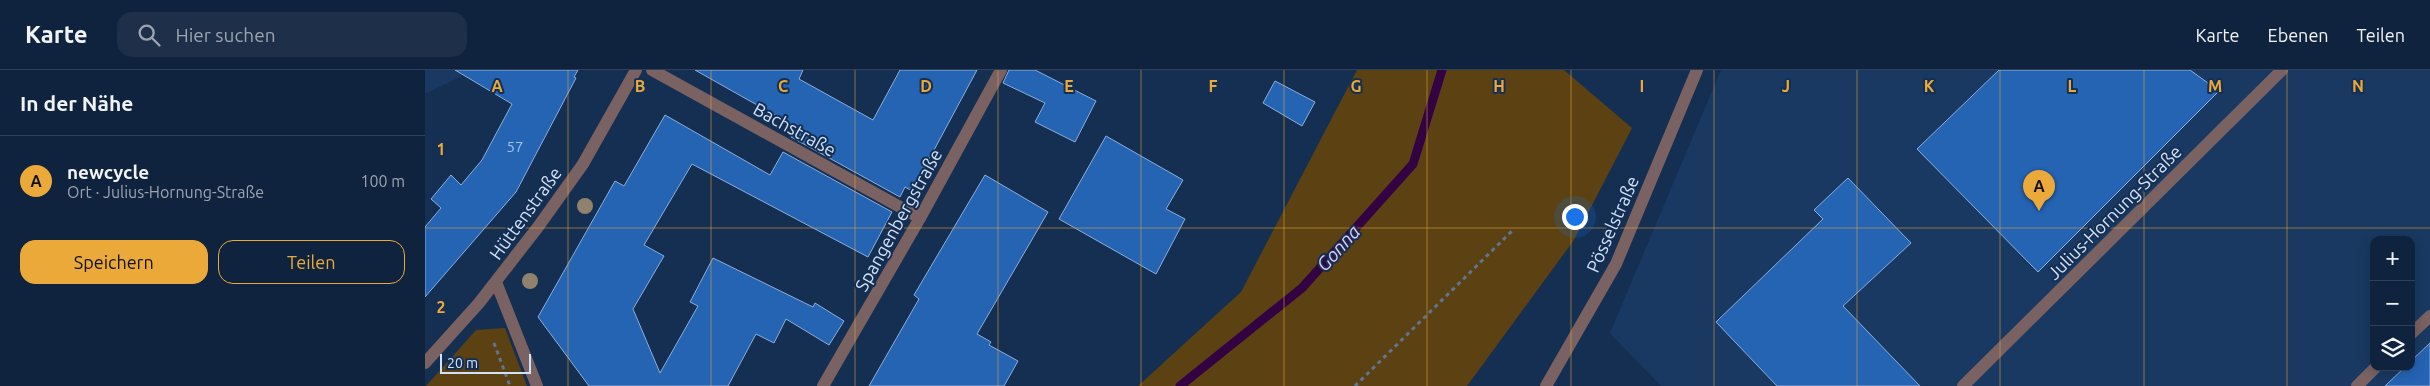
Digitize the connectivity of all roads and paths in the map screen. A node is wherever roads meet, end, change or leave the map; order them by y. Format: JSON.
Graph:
{"nodes":[{"id":1,"x":636,"y":70,"type":"edge"},
{"id":2,"x":652,"y":70,"type":"edge"},
{"id":3,"x":1001,"y":70,"type":"edge"},
{"id":4,"x":1697,"y":70,"type":"edge"},
{"id":5,"x":2281,"y":70,"type":"edge"},
{"id":6,"x":920,"y":218,"type":"junction"},
{"id":7,"x":1513,"y":230,"type":"dead end"},
{"id":8,"x":496,"y":282,"type":"junction"},
{"id":9,"x":2430,"y":316,"type":"edge"},
{"id":10,"x":2415,"y":330,"type":"edge"},
{"id":11,"x":425,"y":363,"type":"edge"},
{"id":12,"x":2373,"y":371,"type":"edge"},
{"id":13,"x":1969,"y":384,"type":"edge"},
{"id":14,"x":537,"y":386,"type":"edge"},
{"id":15,"x":823,"y":386,"type":"edge"},
{"id":16,"x":1355,"y":386,"type":"edge"},
{"id":17,"x":1546,"y":386,"type":"edge"},
{"id":18,"x":2357,"y":386,"type":"edge"}],
"edges":[{"from":1,"to":8,"type":"street","name":"Hüttenstraße"},
{"from":2,"to":6,"type":"street","name":"Bachstraße"},
{"from":3,"to":6,"type":"street","name":"Spangenbergstraße"},
{"from":4,"to":17,"type":"street","name":"Pösselstraße"},
{"from":5,"to":13,"type":"street","name":"Julius-Hornung-Straße"},
{"from":6,"to":15,"type":"street","name":"Spangenbergstraße"},
{"from":7,"to":16,"type":"path"},
{"from":8,"to":11,"type":"street","name":"Hüttenstraße"},
{"from":8,"to":14,"type":"street"},
{"from":9,"to":10,"type":"street"},
{"from":12,"to":18,"type":"street"}]}
